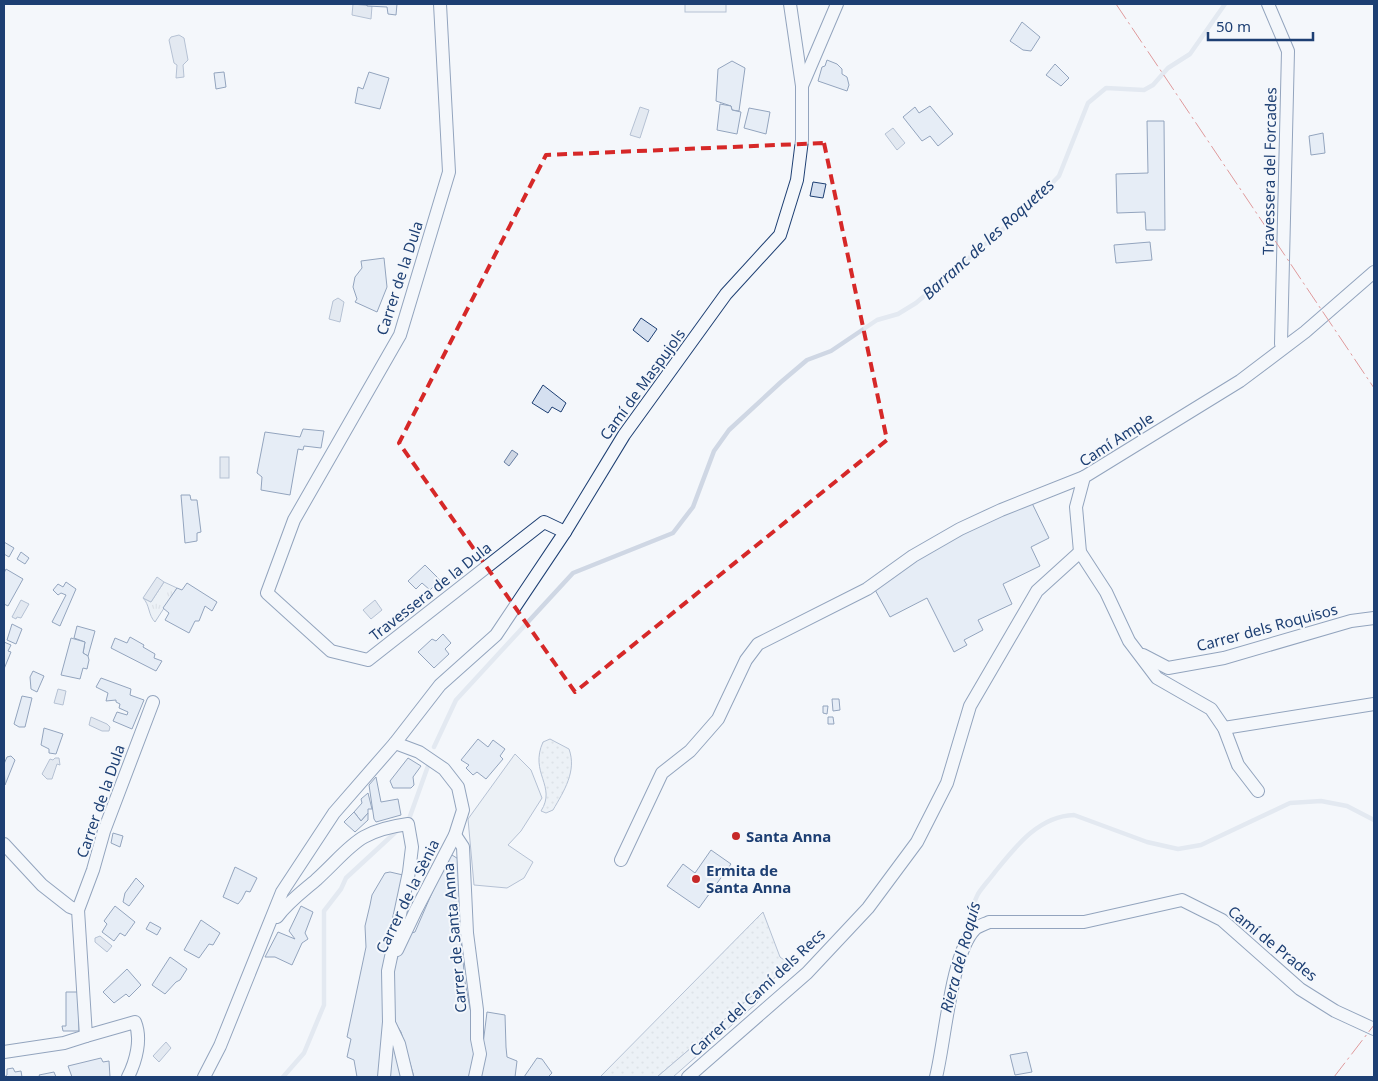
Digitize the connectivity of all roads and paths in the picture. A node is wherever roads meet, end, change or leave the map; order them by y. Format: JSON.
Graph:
{"nodes":[{"id":1,"x":440,"y":4,"type":"edge"},
{"id":2,"x":790,"y":4,"type":"edge"},
{"id":3,"x":838,"y":4,"type":"edge"},
{"id":4,"x":1268,"y":4,"type":"edge"},
{"id":5,"x":802,"y":86,"type":"junction"},
{"id":6,"x":1374,"y":272,"type":"edge"},
{"id":7,"x":1281,"y":344,"type":"dead end"},
{"id":8,"x":1084,"y":477,"type":"junction"},
{"id":9,"x":565,"y":532,"type":"junction"},
{"id":10,"x":1080,"y":552,"type":"junction"},
{"id":11,"x":266,"y":593,"type":"joint"},
{"id":12,"x":1374,"y":618,"type":"edge"},
{"id":13,"x":1141,"y":654,"type":"junction"},
{"id":14,"x":153,"y":702,"type":"dead end"},
{"id":15,"x":1374,"y":704,"type":"edge"},
{"id":16,"x":1224,"y":728,"type":"junction"},
{"id":17,"x":395,"y":743,"type":"junction"},
{"id":18,"x":1258,"y":790,"type":"dead end"},
{"id":19,"x":455,"y":835,"type":"junction"},
{"id":20,"x":4,"y":844,"type":"edge"},
{"id":21,"x":621,"y":860,"type":"dead end"},
{"id":22,"x":78,"y":910,"type":"junction"},
{"id":23,"x":270,"y":925,"type":"junction"},
{"id":24,"x":388,"y":971,"type":"junction"},
{"id":25,"x":389,"y":1022,"type":"junction"},
{"id":26,"x":1374,"y":1029,"type":"edge"},
{"id":27,"x":86,"y":1036,"type":"junction"},
{"id":28,"x":4,"y":1052,"type":"edge"},
{"id":29,"x":128,"y":1077,"type":"edge"},
{"id":30,"x":204,"y":1077,"type":"edge"},
{"id":31,"x":384,"y":1077,"type":"edge"},
{"id":32,"x":407,"y":1077,"type":"edge"},
{"id":33,"x":475,"y":1077,"type":"edge"},
{"id":34,"x":688,"y":1077,"type":"edge"},
{"id":35,"x":936,"y":1077,"type":"edge"}],
"edges":[{"from":1,"to":11,"type":"street","name":"Carrer de la Dula"},
{"from":2,"to":5,"type":"street","name":"Camí de Maspujols"},
{"from":3,"to":5,"type":"street"},
{"from":4,"to":7,"type":"street","name":"Travessera del Forcades"},
{"from":5,"to":9,"type":"street","name":"Camí de Maspujols"},
{"from":6,"to":8,"type":"street","name":"Camí Ample"},
{"from":8,"to":10,"type":"street","name":"Camí Ample"},
{"from":8,"to":21,"type":"street"},
{"from":9,"to":11,"type":"street","name":"Travessera de la Dula"},
{"from":9,"to":17,"type":"street","name":"Camí de Maspujols"},
{"from":10,"to":13,"type":"street","name":"Camí Ample"},
{"from":10,"to":34,"type":"street","name":"Carrer del Camí dels Recs"},
{"from":12,"to":13,"type":"street","name":"Carrer dels Roquisos"},
{"from":13,"to":16,"type":"street","name":"Camí Ample"},
{"from":14,"to":22,"type":"street","name":"Carrer de la Dula"},
{"from":15,"to":16,"type":"street"},
{"from":16,"to":18,"type":"street","name":"Camí Ample"},
{"from":17,"to":19,"type":"street"},
{"from":17,"to":23,"type":"street","name":"Camí de Maspujols"},
{"from":19,"to":24,"type":"street","name":"Carrer de la Sènia"},
{"from":19,"to":33,"type":"street","name":"Carrer de Santa Anna"},
{"from":20,"to":22,"type":"street"},
{"from":22,"to":27,"type":"street"},
{"from":23,"to":24,"type":"street"},
{"from":23,"to":30,"type":"street"},
{"from":24,"to":25,"type":"street"},
{"from":25,"to":31,"type":"street"},
{"from":25,"to":32,"type":"street"},
{"from":26,"to":35,"type":"street","name":"Camí de Prades"},
{"from":27,"to":28,"type":"street"},
{"from":27,"to":29,"type":"street"}]}
